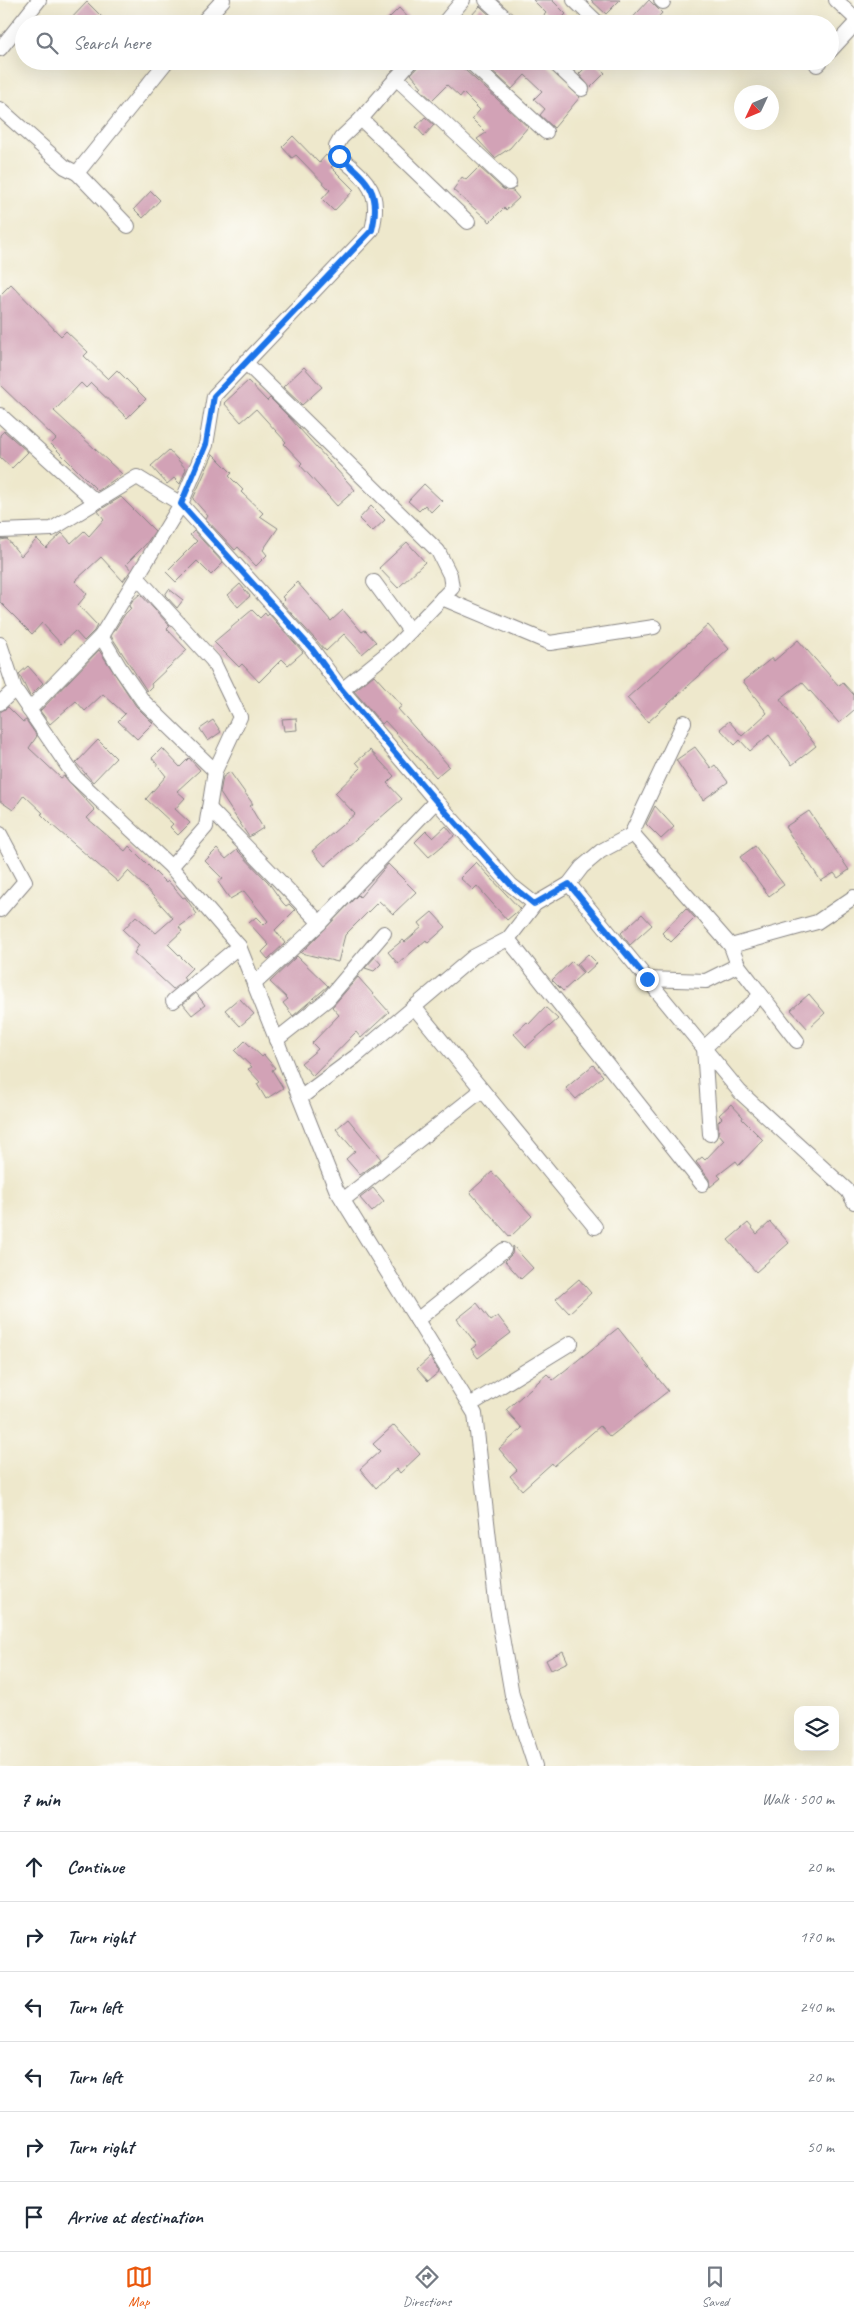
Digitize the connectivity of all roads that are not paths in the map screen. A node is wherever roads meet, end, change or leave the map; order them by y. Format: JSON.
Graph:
{"nodes":[{"id":1,"x":38,"y":0,"type":"edge"},
{"id":2,"x":223,"y":0,"type":"edge"},
{"id":3,"x":463,"y":0,"type":"edge"},
{"id":4,"x":486,"y":0,"type":"edge"},
{"id":5,"x":574,"y":0,"type":"edge"},
{"id":6,"x":836,"y":0,"type":"edge"},
{"id":7,"x":26,"y":15,"type":"edge"},
{"id":8,"x":209,"y":15,"type":"edge"},
{"id":9,"x":450,"y":15,"type":"edge"},
{"id":10,"x":502,"y":15,"type":"edge"},
{"id":11,"x":590,"y":15,"type":"edge"},
{"id":12,"x":854,"y":17,"type":"edge"},
{"id":13,"x":854,"y":26,"type":"edge"},
{"id":14,"x":15,"y":30,"type":"edge"},
{"id":15,"x":839,"y":42,"type":"edge"},
{"id":16,"x":0,"y":49,"type":"edge"},
{"id":17,"x":160,"y":70,"type":"edge"},
{"id":18,"x":403,"y":70,"type":"edge"},
{"id":19,"x":479,"y":70,"type":"edge"},
{"id":20,"x":562,"y":70,"type":"edge"},
{"id":21,"x":396,"y":78,"type":"junction"},
{"id":22,"x":582,"y":88,"type":"dead end"},
{"id":23,"x":0,"y":109,"type":"edge"},
{"id":24,"x":361,"y":119,"type":"junction"},
{"id":25,"x":546,"y":132,"type":"dead end"},
{"id":26,"x":76,"y":173,"type":"junction"},
{"id":27,"x":509,"y":183,"type":"dead end"},
{"id":28,"x":468,"y":222,"type":"dead end"},
{"id":29,"x":128,"y":226,"type":"dead end"},
{"id":30,"x":244,"y":362,"type":"junction"},
{"id":31,"x":0,"y":415,"type":"edge"},
{"id":32,"x":96,"y":502,"type":"junction"},
{"id":33,"x":181,"y":504,"type":"junction"},
{"id":34,"x":0,"y":532,"type":"edge"},
{"id":35,"x":137,"y":577,"type":"junction"},
{"id":36,"x":374,"y":582,"type":"dead end"},
{"id":37,"x":442,"y":598,"type":"junction"},
{"id":38,"x":654,"y":626,"type":"dead end"},
{"id":39,"x":410,"y":631,"type":"junction"},
{"id":40,"x":101,"y":636,"type":"junction"},
{"id":41,"x":0,"y":644,"type":"edge"},
{"id":42,"x":15,"y":689,"type":"junction"},
{"id":43,"x":342,"y":690,"type":"junction"},
{"id":44,"x":0,"y":704,"type":"edge"},
{"id":45,"x":29,"y":710,"type":"junction"},
{"id":46,"x":684,"y":722,"type":"dead end"},
{"id":47,"x":215,"y":771,"type":"junction"},
{"id":48,"x":436,"y":801,"type":"junction"},
{"id":49,"x":209,"y":808,"type":"junction"},
{"id":50,"x":0,"y":834,"type":"edge"},
{"id":51,"x":631,"y":835,"type":"junction"},
{"id":52,"x":171,"y":867,"type":"junction"},
{"id":53,"x":569,"y":884,"type":"junction"},
{"id":54,"x":854,"y":897,"type":"edge"},
{"id":55,"x":534,"y":904,"type":"junction"},
{"id":56,"x":0,"y":910,"type":"edge"},
{"id":57,"x":320,"y":923,"type":"junction"},
{"id":58,"x":384,"y":933,"type":"dead end"},
{"id":59,"x":508,"y":939,"type":"junction"},
{"id":60,"x":239,"y":946,"type":"junction"},
{"id":61,"x":731,"y":946,"type":"junction"},
{"id":62,"x":738,"y":965,"type":"junction"},
{"id":63,"x":647,"y":979,"type":"junction"},
{"id":64,"x":254,"y":984,"type":"junction"},
{"id":65,"x":761,"y":995,"type":"junction"},
{"id":66,"x":173,"y":1001,"type":"dead end"},
{"id":67,"x":414,"y":1007,"type":"junction"},
{"id":68,"x":276,"y":1040,"type":"junction"},
{"id":69,"x":797,"y":1040,"type":"dead end"},
{"id":70,"x":704,"y":1048,"type":"junction"},
{"id":71,"x":482,"y":1090,"type":"junction"},
{"id":72,"x":300,"y":1098,"type":"junction"},
{"id":73,"x":710,"y":1134,"type":"dead end"},
{"id":74,"x":702,"y":1184,"type":"dead end"},
{"id":75,"x":343,"y":1200,"type":"junction"},
{"id":76,"x":854,"y":1202,"type":"edge"},
{"id":77,"x":595,"y":1227,"type":"dead end"},
{"id":78,"x":504,"y":1250,"type":"dead end"},
{"id":79,"x":417,"y":1320,"type":"junction"},
{"id":80,"x":571,"y":1343,"type":"dead end"},
{"id":81,"x":470,"y":1406,"type":"junction"},
{"id":82,"x":535,"y":1766,"type":"edge"}],
"edges":[{"from":1,"to":7,"type":"street"},
{"from":2,"to":8,"type":"street"},
{"from":3,"to":9,"type":"street"},
{"from":4,"to":10,"type":"street"},
{"from":5,"to":11,"type":"street"},
{"from":6,"to":12,"type":"street"},
{"from":13,"to":15,"type":"street"},
{"from":14,"to":16,"type":"street"},
{"from":17,"to":26,"type":"street"},
{"from":18,"to":21,"type":"street"},
{"from":19,"to":25,"type":"street"},
{"from":20,"to":22,"type":"street"},
{"from":21,"to":24,"type":"street"},
{"from":21,"to":27,"type":"street"},
{"from":23,"to":26,"type":"street"},
{"from":24,"to":28,"type":"street"},
{"from":24,"to":30,"type":"street"},
{"from":26,"to":29,"type":"street"},
{"from":30,"to":33,"type":"street"},
{"from":30,"to":37,"type":"street"},
{"from":31,"to":32,"type":"street"},
{"from":32,"to":33,"type":"street"},
{"from":32,"to":34,"type":"street"},
{"from":33,"to":35,"type":"street"},
{"from":33,"to":43,"type":"street"},
{"from":35,"to":40,"type":"street"},
{"from":35,"to":47,"type":"street"},
{"from":36,"to":39,"type":"street"},
{"from":37,"to":38,"type":"street"},
{"from":37,"to":39,"type":"street"},
{"from":39,"to":43,"type":"street"},
{"from":40,"to":45,"type":"street"},
{"from":40,"to":47,"type":"street"},
{"from":41,"to":42,"type":"street"},
{"from":42,"to":44,"type":"street"},
{"from":42,"to":45,"type":"street"},
{"from":43,"to":48,"type":"street"},
{"from":45,"to":52,"type":"street"},
{"from":46,"to":51,"type":"street"},
{"from":47,"to":49,"type":"street"},
{"from":48,"to":55,"type":"street"},
{"from":48,"to":57,"type":"street"},
{"from":49,"to":52,"type":"street"},
{"from":49,"to":57,"type":"street"},
{"from":50,"to":56,"type":"street"},
{"from":51,"to":53,"type":"street"},
{"from":51,"to":61,"type":"street"},
{"from":52,"to":60,"type":"street"},
{"from":53,"to":55,"type":"street"},
{"from":53,"to":63,"type":"street"},
{"from":54,"to":61,"type":"street"},
{"from":55,"to":59,"type":"street"},
{"from":57,"to":64,"type":"street"},
{"from":58,"to":68,"type":"street"},
{"from":59,"to":67,"type":"street"},
{"from":59,"to":74,"type":"street"},
{"from":60,"to":64,"type":"street"},
{"from":60,"to":66,"type":"street"},
{"from":61,"to":62,"type":"street"},
{"from":62,"to":63,"type":"street"},
{"from":62,"to":65,"type":"street"},
{"from":63,"to":70,"type":"street"},
{"from":64,"to":68,"type":"street"},
{"from":65,"to":69,"type":"street"},
{"from":65,"to":70,"type":"street"},
{"from":67,"to":71,"type":"street"},
{"from":67,"to":72,"type":"street"},
{"from":68,"to":72,"type":"street"},
{"from":70,"to":73,"type":"street"},
{"from":70,"to":76,"type":"street"},
{"from":71,"to":75,"type":"street"},
{"from":71,"to":77,"type":"street"},
{"from":72,"to":75,"type":"street"},
{"from":75,"to":79,"type":"street"},
{"from":78,"to":79,"type":"street"},
{"from":79,"to":81,"type":"street"},
{"from":80,"to":81,"type":"street"},
{"from":81,"to":82,"type":"street"}]}
